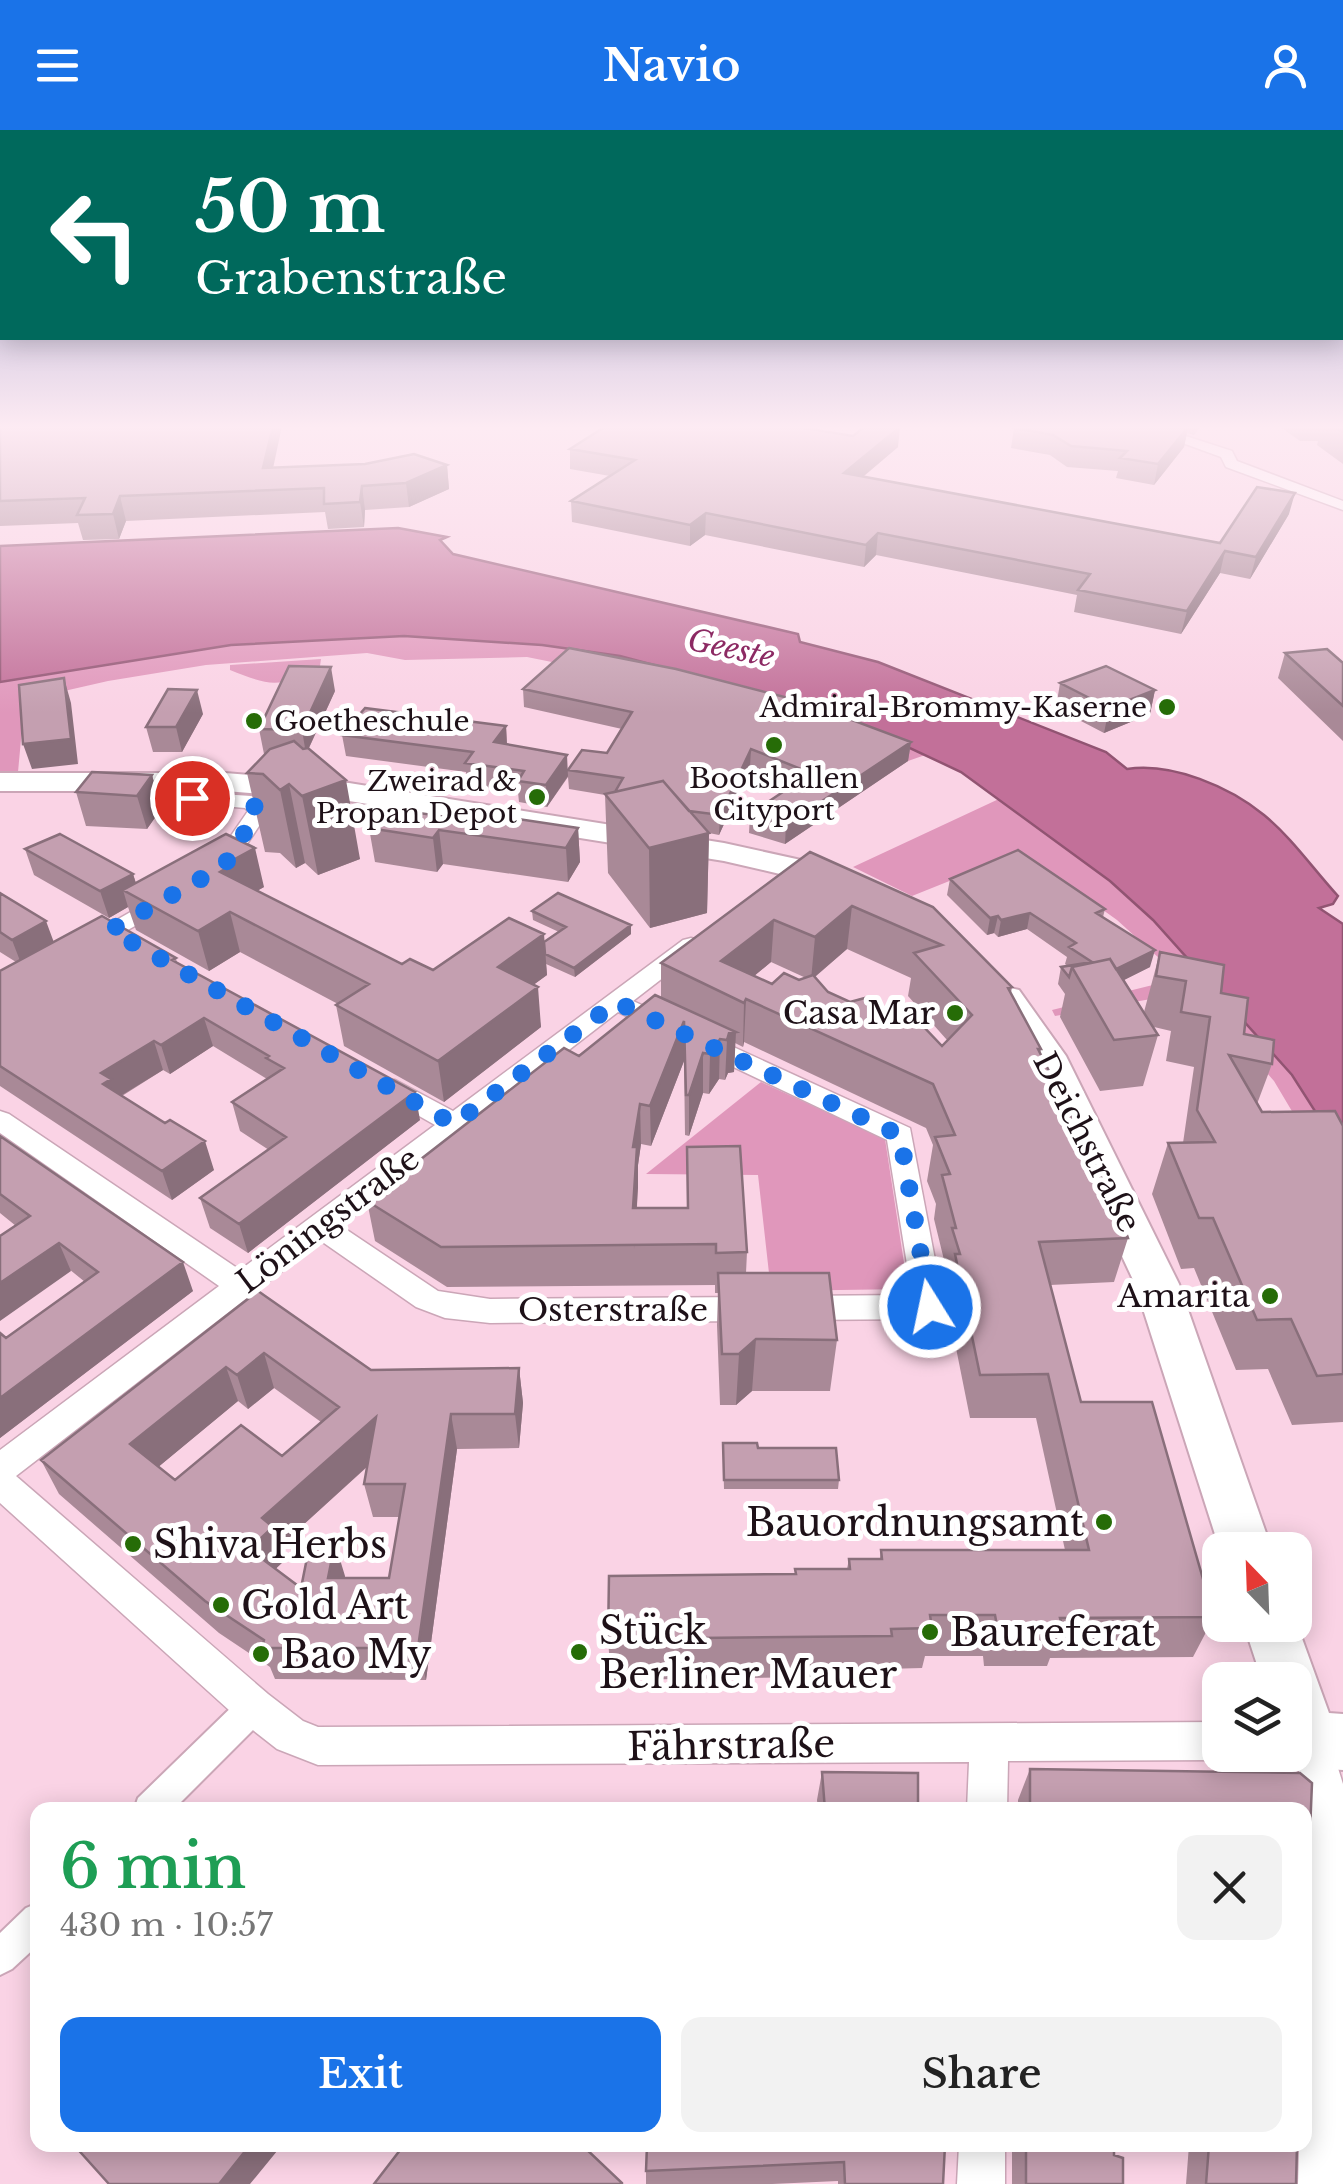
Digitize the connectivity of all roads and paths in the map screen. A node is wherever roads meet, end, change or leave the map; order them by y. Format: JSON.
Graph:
{"nodes":[{"id":1,"x":0,"y":782,"type":"edge"},
{"id":2,"x":162,"y":796,"type":"dead end"},
{"id":3,"x":870,"y":895,"type":"edge"},
{"id":4,"x":712,"y":929,"type":"edge"},
{"id":5,"x":110,"y":930,"type":"junction"},
{"id":6,"x":145,"y":950,"type":"edge"},
{"id":7,"x":62,"y":958,"type":"edge"},
{"id":8,"x":987,"y":976,"type":"edge"},
{"id":9,"x":616,"y":1002,"type":"junction"},
{"id":10,"x":368,"y":1076,"type":"edge"},
{"id":11,"x":0,"y":1120,"type":"edge"},
{"id":12,"x":454,"y":1124,"type":"junction"},
{"id":13,"x":320,"y":1226,"type":"junction"},
{"id":14,"x":241,"y":1286,"type":"junction"},
{"id":15,"x":0,"y":1469,"type":"edge"},
{"id":16,"x":0,"y":1482,"type":"edge"},
{"id":17,"x":1240,"y":1532,"type":"edge"},
{"id":18,"x":254,"y":1707,"type":"junction"},
{"id":19,"x":1312,"y":1734,"type":"edge"},
{"id":20,"x":1202,"y":1741,"type":"edge"},
{"id":21,"x":988,"y":1742,"type":"junction"},
{"id":22,"x":158,"y":1802,"type":"edge"},
{"id":23,"x":988,"y":1802,"type":"edge"},
{"id":24,"x":30,"y":1928,"type":"edge"},
{"id":25,"x":0,"y":1957,"type":"edge"},
{"id":26,"x":982,"y":2152,"type":"edge"},
{"id":27,"x":981,"y":2184,"type":"edge"},
{"id":28,"x":1322,"y":2184,"type":"edge"}],
"edges":[{"from":1,"to":3,"type":"main road"},
{"from":2,"to":5,"type":"street"},
{"from":4,"to":9,"type":"street","name":"Löningstraße"},
{"from":5,"to":6,"type":"street"},
{"from":5,"to":7,"type":"street"},
{"from":8,"to":17,"type":"main road","name":"Deichstraße"},
{"from":9,"to":12,"type":"street","name":"Löningstraße"},
{"from":9,"to":13,"type":"street","name":"Osterstraße"},
{"from":10,"to":12,"type":"street"},
{"from":11,"to":14,"type":"street"},
{"from":12,"to":13,"type":"street","name":"Löningstraße"},
{"from":13,"to":14,"type":"street","name":"Löningstraße"},
{"from":14,"to":15,"type":"street","name":"Löningstraße"},
{"from":16,"to":18,"type":"street","name":"Fährstraße"},
{"from":18,"to":21,"type":"street","name":"Fährstraße"},
{"from":18,"to":22,"type":"street"},
{"from":19,"to":28,"type":"street"},
{"from":20,"to":21,"type":"street","name":"Fährstraße"},
{"from":21,"to":23,"type":"street"},
{"from":24,"to":25,"type":"street"},
{"from":26,"to":27,"type":"street"}]}
